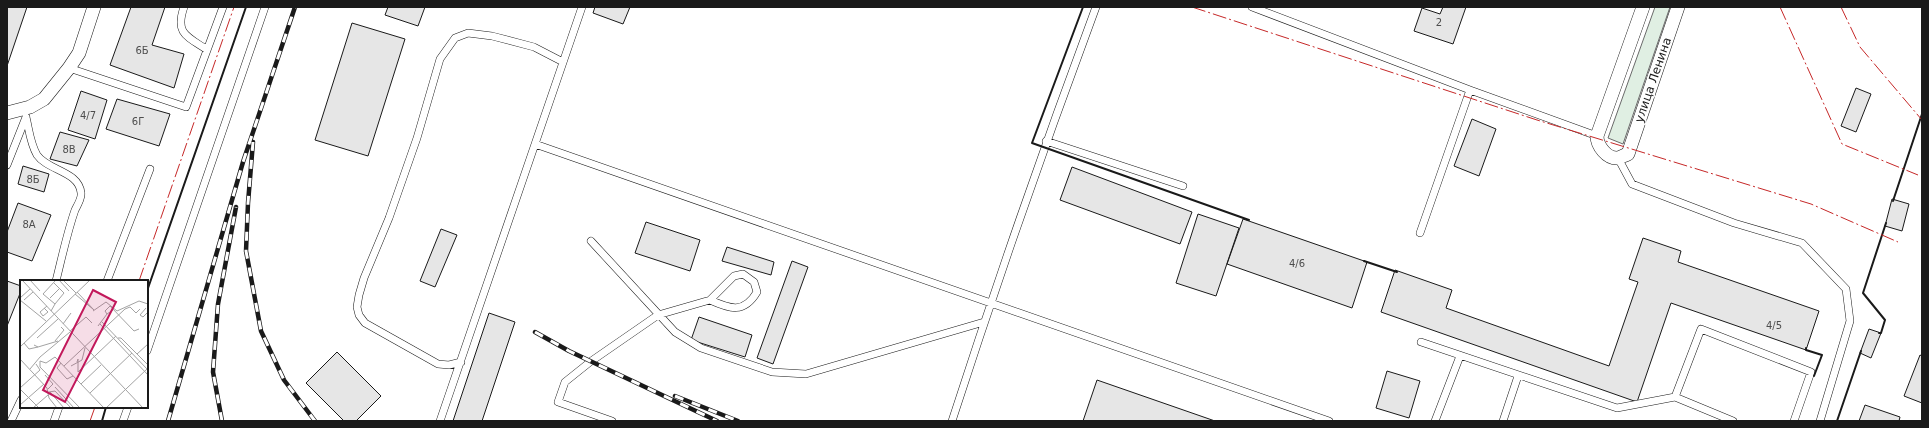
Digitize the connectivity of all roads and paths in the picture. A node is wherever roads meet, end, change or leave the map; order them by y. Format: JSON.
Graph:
{"nodes":[{"id":1,"x":94,"y":7,"type":"edge"},
{"id":2,"x":184,"y":7,"type":"edge"},
{"id":3,"x":223,"y":7,"type":"edge"},
{"id":4,"x":265,"y":7,"type":"edge"},
{"id":5,"x":582,"y":7,"type":"edge"},
{"id":6,"x":1096,"y":7,"type":"edge"},
{"id":7,"x":1252,"y":7,"type":"edge"},
{"id":8,"x":1643,"y":7,"type":"edge"},
{"id":9,"x":1678,"y":7,"type":"edge"},
{"id":10,"x":206,"y":49,"type":"junction"},
{"id":11,"x":564,"y":62,"type":"junction"},
{"id":12,"x":69,"y":68,"type":"junction"},
{"id":13,"x":1470,"y":90,"type":"junction"},
{"id":14,"x":28,"y":112,"type":"junction"},
{"id":15,"x":7,"y":113,"type":"edge"},
{"id":16,"x":1597,"y":136,"type":"junction"},
{"id":17,"x":1046,"y":141,"type":"junction"},
{"id":18,"x":535,"y":144,"type":"junction"},
{"id":19,"x":1623,"y":156,"type":"junction"},
{"id":20,"x":7,"y":165,"type":"edge"},
{"id":21,"x":150,"y":170,"type":"dead end"},
{"id":22,"x":1183,"y":186,"type":"dead end"},
{"id":23,"x":1420,"y":234,"type":"dead end"},
{"id":24,"x":591,"y":241,"type":"dead end"},
{"id":25,"x":56,"y":280,"type":"edge"},
{"id":26,"x":107,"y":280,"type":"edge"},
{"id":27,"x":710,"y":300,"type":"junction"},
{"id":28,"x":991,"y":303,"type":"junction"},
{"id":29,"x":658,"y":315,"type":"junction"},
{"id":30,"x":984,"y":322,"type":"junction"},
{"id":31,"x":1421,"y":342,"type":"dead end"},
{"id":32,"x":148,"y":348,"type":"edge"},
{"id":33,"x":1460,"y":356,"type":"junction"},
{"id":34,"x":461,"y":362,"type":"junction"},
{"id":35,"x":1518,"y":376,"type":"junction"},
{"id":36,"x":1675,"y":397,"type":"junction"},
{"id":37,"x":20,"y":402,"type":"edge"},
{"id":38,"x":59,"y":408,"type":"edge"},
{"id":39,"x":128,"y":408,"type":"edge"},
{"id":40,"x":11,"y":421,"type":"edge"},
{"id":41,"x":54,"y":421,"type":"edge"},
{"id":42,"x":123,"y":421,"type":"edge"},
{"id":43,"x":440,"y":421,"type":"edge"},
{"id":44,"x":612,"y":421,"type":"edge"},
{"id":45,"x":952,"y":421,"type":"edge"},
{"id":46,"x":1329,"y":421,"type":"edge"},
{"id":47,"x":1435,"y":421,"type":"edge"},
{"id":48,"x":1503,"y":421,"type":"edge"},
{"id":49,"x":1733,"y":421,"type":"edge"},
{"id":50,"x":1794,"y":421,"type":"edge"},
{"id":51,"x":1820,"y":421,"type":"edge"}],
"edges":[{"from":1,"to":12,"type":"street"},
{"from":2,"to":10,"type":"lane"},
{"from":3,"to":10,"type":"lane"},
{"from":4,"to":32,"type":"lane"},
{"from":5,"to":11,"type":"lane"},
{"from":6,"to":17,"type":"lane"},
{"from":7,"to":13,"type":"lane"},
{"from":8,"to":16,"type":"street"},
{"from":9,"to":19,"type":"street","name":"улица Ленина"},
{"from":10,"to":12,"type":"lane"},
{"from":11,"to":18,"type":"lane"},
{"from":11,"to":34,"type":"lane"},
{"from":12,"to":14,"type":"street"},
{"from":13,"to":16,"type":"lane"},
{"from":13,"to":23,"type":"lane"},
{"from":14,"to":15,"type":"street"},
{"from":14,"to":20,"type":"lane"},
{"from":14,"to":25,"type":"lane"},
{"from":16,"to":19,"type":"street"},
{"from":17,"to":22,"type":"lane"},
{"from":17,"to":28,"type":"lane"},
{"from":18,"to":28,"type":"lane"},
{"from":18,"to":34,"type":"lane"},
{"from":19,"to":51,"type":"lane"},
{"from":21,"to":26,"type":"lane"},
{"from":24,"to":29,"type":"lane"},
{"from":27,"to":27,"type":"lane"},
{"from":27,"to":29,"type":"lane"},
{"from":28,"to":30,"type":"lane"},
{"from":28,"to":46,"type":"lane"},
{"from":29,"to":30,"type":"lane"},
{"from":29,"to":44,"type":"lane"},
{"from":30,"to":45,"type":"lane"},
{"from":31,"to":33,"type":"lane"},
{"from":33,"to":35,"type":"lane"},
{"from":33,"to":47,"type":"lane"},
{"from":34,"to":43,"type":"lane"},
{"from":35,"to":36,"type":"lane"},
{"from":35,"to":48,"type":"lane"},
{"from":36,"to":49,"type":"lane"},
{"from":36,"to":50,"type":"lane"},
{"from":37,"to":40,"type":"lane"},
{"from":38,"to":41,"type":"lane"},
{"from":39,"to":42,"type":"lane"}]}
